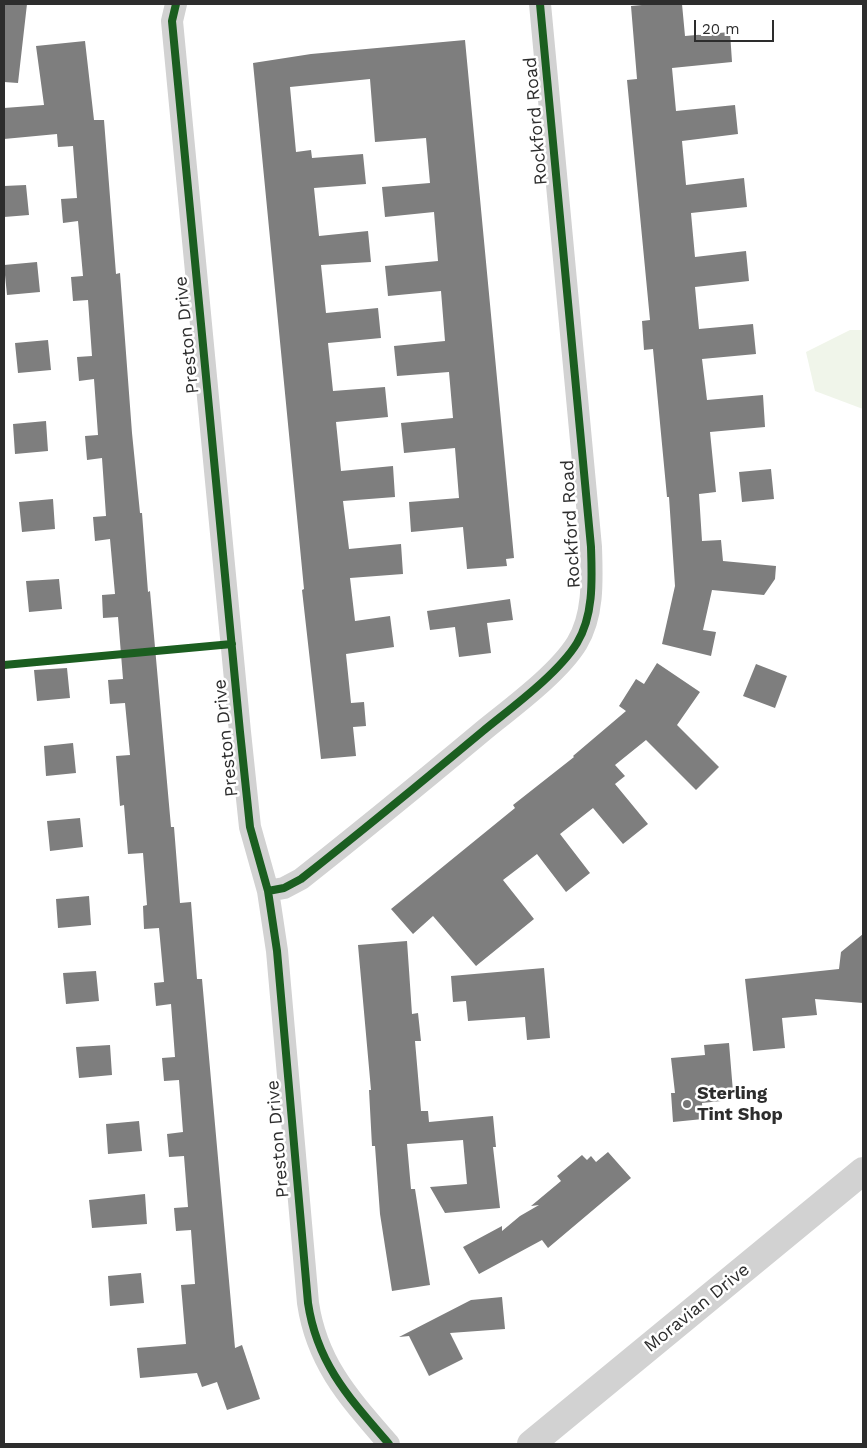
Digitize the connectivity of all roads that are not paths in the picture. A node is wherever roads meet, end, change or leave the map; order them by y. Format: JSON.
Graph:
{"nodes":[{"id":1,"x":176,"y":4,"type":"edge"},
{"id":2,"x":540,"y":4,"type":"edge"},
{"id":3,"x":268,"y":891,"type":"junction"},
{"id":4,"x":863,"y":1171,"type":"edge"},
{"id":5,"x":389,"y":1444,"type":"edge"},
{"id":6,"x":531,"y":1444,"type":"edge"}],
"edges":[{"from":1,"to":3,"type":"street","name":"Preston Drive"},
{"from":2,"to":3,"type":"street","name":"Rockford Road"},
{"from":3,"to":5,"type":"street","name":"Preston Drive"},
{"from":4,"to":6,"type":"street","name":"Moravian Drive"}]}
